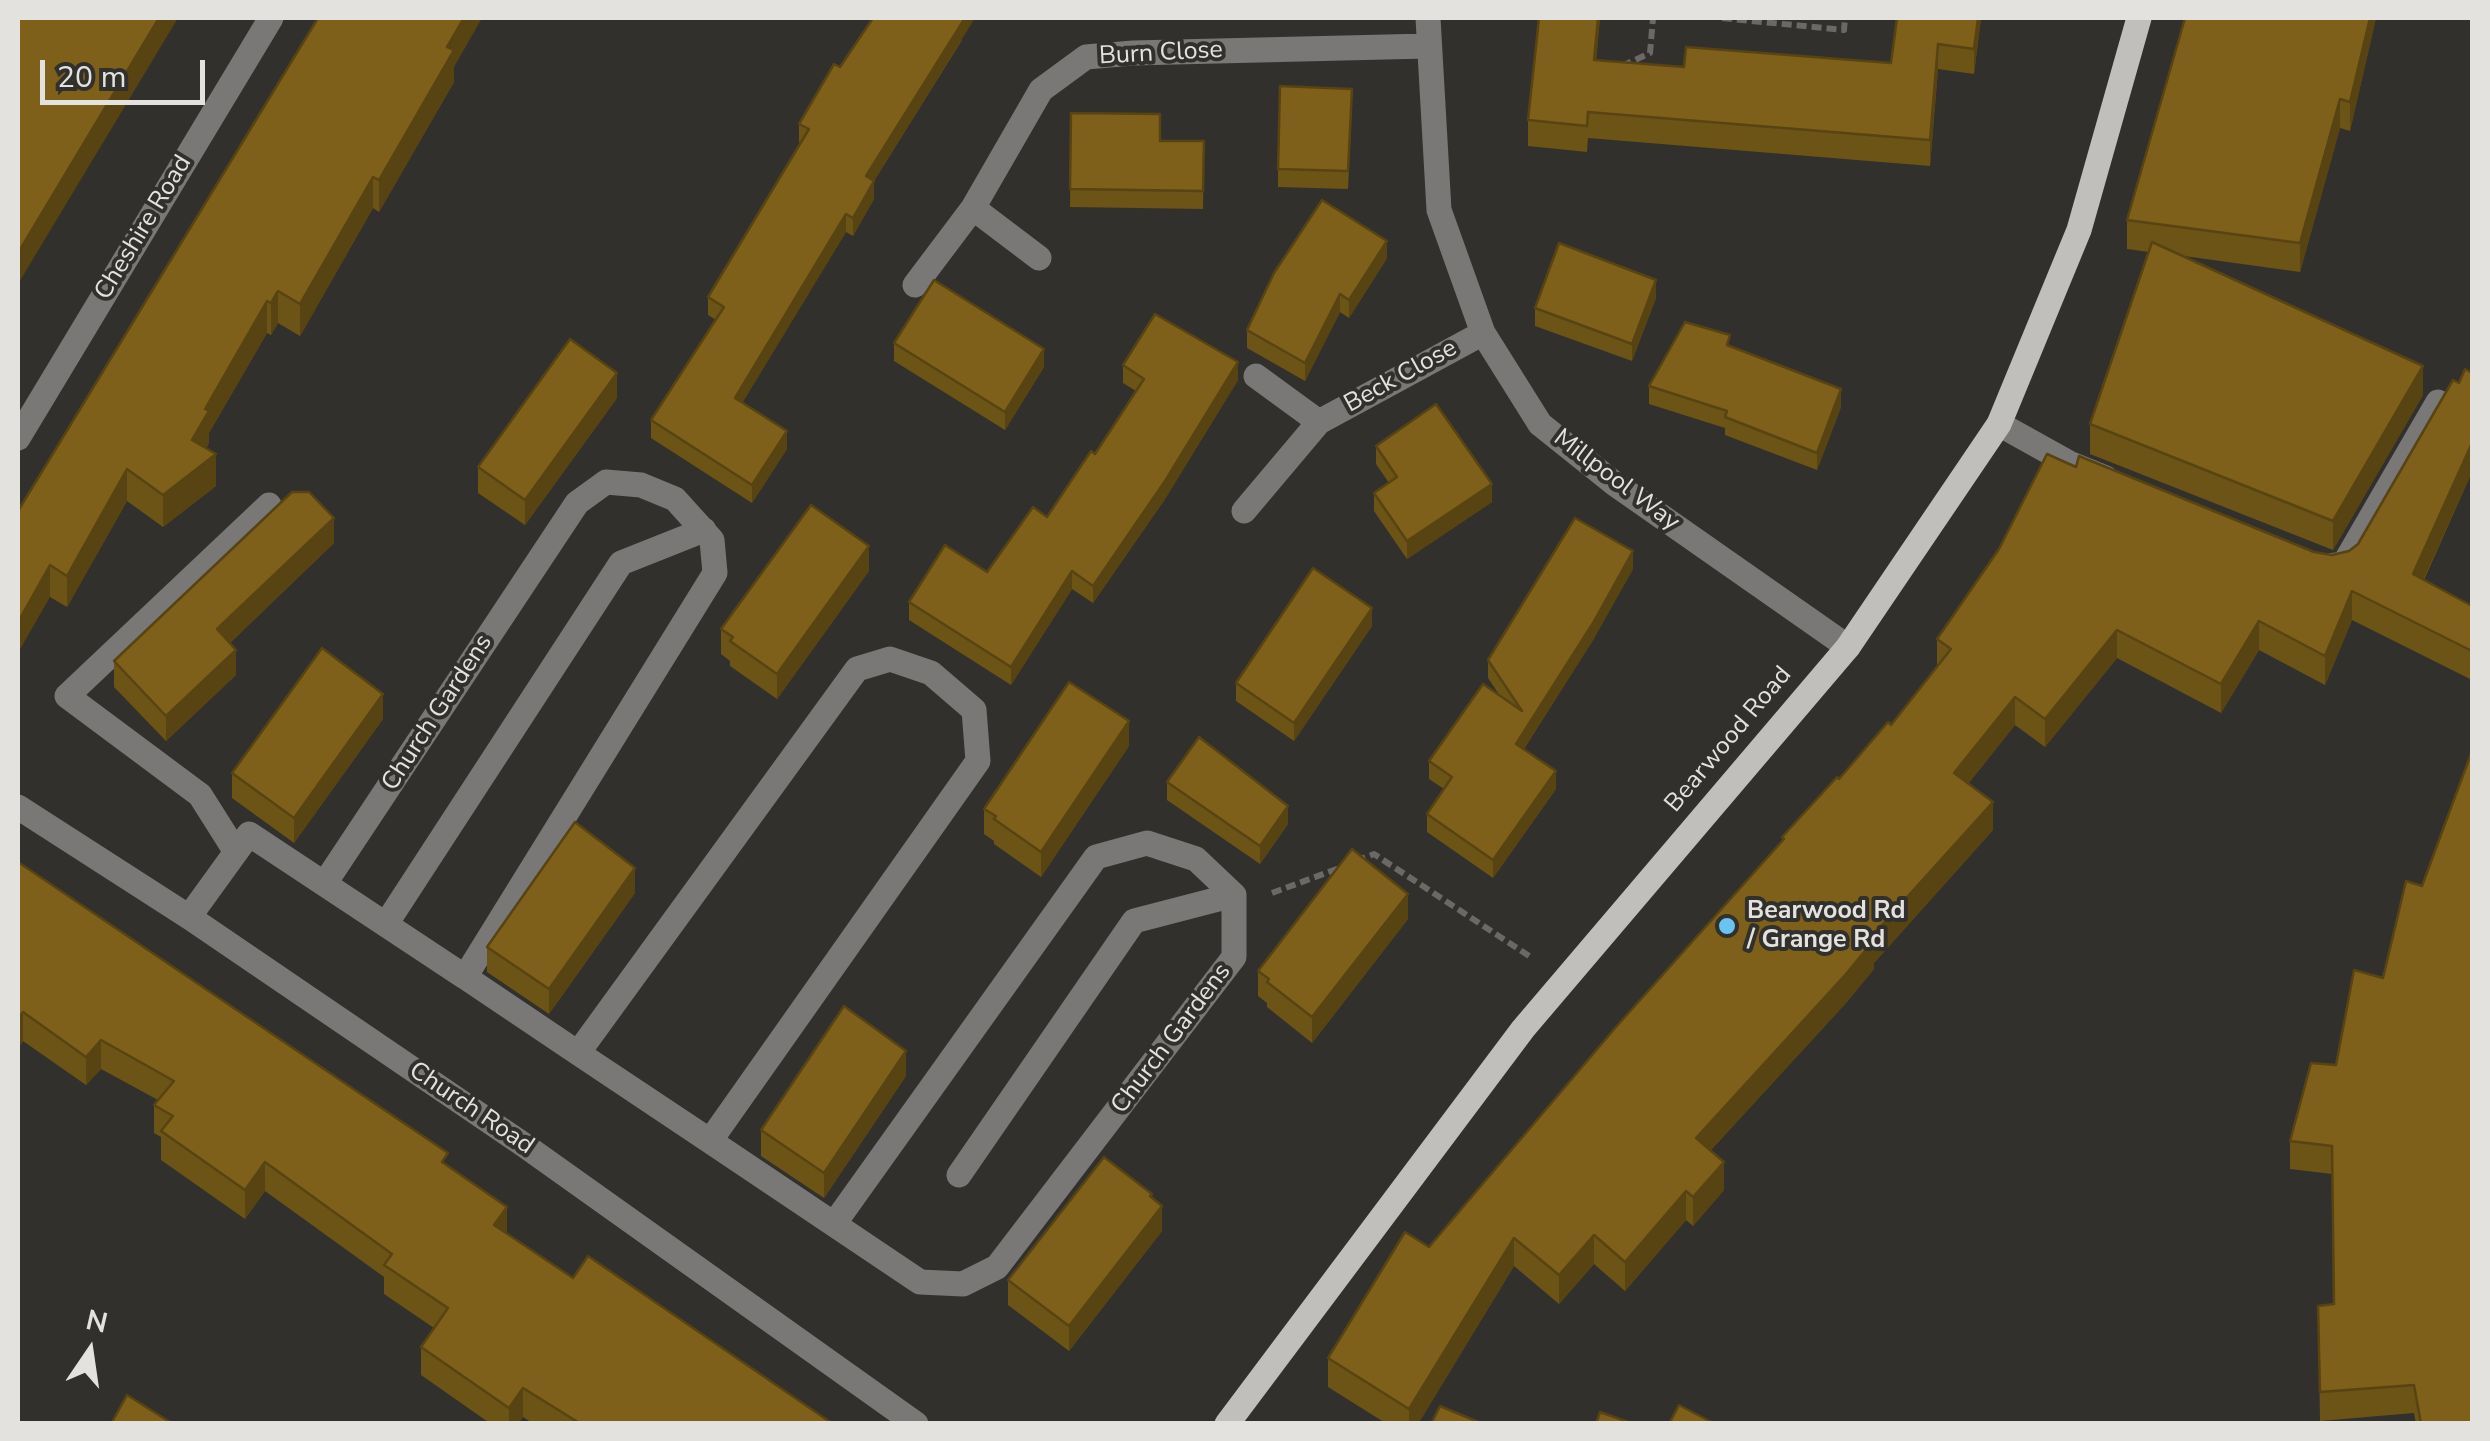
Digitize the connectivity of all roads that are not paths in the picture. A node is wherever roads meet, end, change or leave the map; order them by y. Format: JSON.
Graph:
{"nodes":[{"id":1,"x":271,"y":18,"type":"edge"},
{"id":2,"x":1428,"y":18,"type":"edge"},
{"id":3,"x":2138,"y":18,"type":"edge"},
{"id":4,"x":1428,"y":46,"type":"junction"},
{"id":5,"x":972,"y":208,"type":"junction"},
{"id":6,"x":1039,"y":258,"type":"dead end"},
{"id":7,"x":915,"y":285,"type":"dead end"},
{"id":8,"x":1483,"y":333,"type":"junction"},
{"id":9,"x":1256,"y":376,"type":"dead end"},
{"id":10,"x":2438,"y":402,"type":"edge"},
{"id":11,"x":1320,"y":422,"type":"junction"},
{"id":12,"x":2000,"y":424,"type":"junction"},
{"id":13,"x":18,"y":438,"type":"edge"},
{"id":14,"x":2122,"y":485,"type":"edge"},
{"id":15,"x":269,"y":505,"type":"dead end"},
{"id":16,"x":1244,"y":511,"type":"dead end"},
{"id":17,"x":704,"y":530,"type":"junction"},
{"id":18,"x":2302,"y":558,"type":"edge"},
{"id":19,"x":1848,"y":646,"type":"junction"},
{"id":20,"x":18,"y":806,"type":"edge"},
{"id":21,"x":236,"y":852,"type":"junction"},
{"id":22,"x":326,"y":884,"type":"junction"},
{"id":23,"x":1234,"y":901,"type":"junction"},
{"id":24,"x":189,"y":918,"type":"junction"},
{"id":25,"x":386,"y":924,"type":"junction"},
{"id":26,"x":465,"y":978,"type":"junction"},
{"id":27,"x":578,"y":1053,"type":"junction"},
{"id":28,"x":710,"y":1141,"type":"junction"},
{"id":29,"x":959,"y":1175,"type":"dead end"},
{"id":30,"x":834,"y":1224,"type":"junction"},
{"id":31,"x":916,"y":1424,"type":"edge"},
{"id":32,"x":1227,"y":1424,"type":"edge"}],
"edges":[{"from":1,"to":13,"type":"street","name":"Cheshire Road"},
{"from":2,"to":4,"type":"street","name":"Millpool Way"},
{"from":3,"to":12,"type":"main road","name":"Bearwood Road"},
{"from":4,"to":5,"type":"street","name":"Burn Close"},
{"from":4,"to":8,"type":"street","name":"Millpool Way"},
{"from":5,"to":6,"type":"street"},
{"from":5,"to":7,"type":"street","name":"Burn Close"},
{"from":8,"to":11,"type":"street","name":"Beck Close"},
{"from":8,"to":19,"type":"street","name":"Millpool Way"},
{"from":9,"to":11,"type":"street","name":"Beck Close"},
{"from":10,"to":18,"type":"street"},
{"from":11,"to":16,"type":"street","name":"Beck Close"},
{"from":12,"to":14,"type":"street"},
{"from":12,"to":19,"type":"main road","name":"Bearwood Road"},
{"from":15,"to":21,"type":"street"},
{"from":17,"to":22,"type":"street","name":"Church Gardens"},
{"from":17,"to":25,"type":"street"},
{"from":17,"to":26,"type":"street"},
{"from":19,"to":32,"type":"main road","name":"Bearwood Road"},
{"from":20,"to":24,"type":"street","name":"Church Road"},
{"from":21,"to":22,"type":"street","name":"Church Gardens"},
{"from":21,"to":24,"type":"street"},
{"from":22,"to":25,"type":"street","name":"Church Gardens"},
{"from":23,"to":29,"type":"street"},
{"from":23,"to":30,"type":"street"},
{"from":23,"to":30,"type":"street","name":"Church Gardens"},
{"from":24,"to":31,"type":"street","name":"Church Road"},
{"from":25,"to":26,"type":"street","name":"Church Gardens"},
{"from":26,"to":27,"type":"street","name":"Church Gardens"},
{"from":27,"to":28,"type":"street","name":"Church Gardens"},
{"from":27,"to":28,"type":"street"},
{"from":28,"to":30,"type":"street","name":"Church Gardens"}]}
